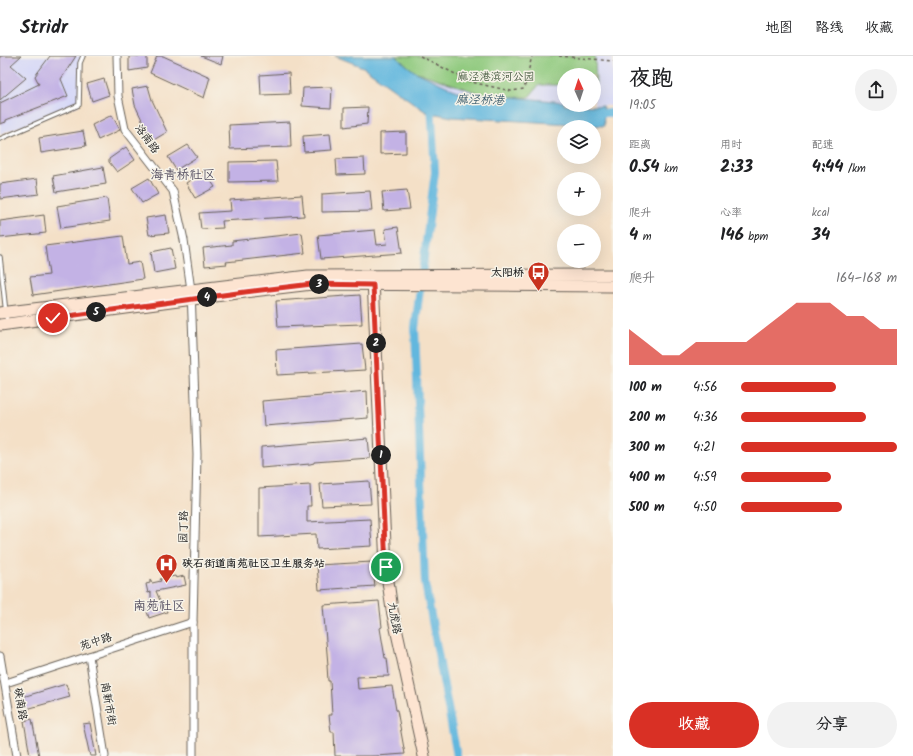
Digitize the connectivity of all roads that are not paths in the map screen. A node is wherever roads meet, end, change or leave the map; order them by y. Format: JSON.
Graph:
{"nodes":[{"id":1,"x":83,"y":56,"type":"edge"},
{"id":2,"x":117,"y":56,"type":"edge"},
{"id":3,"x":0,"y":139,"type":"edge"},
{"id":4,"x":0,"y":257,"type":"edge"},
{"id":5,"x":613,"y":275,"type":"edge"},
{"id":6,"x":373,"y":280,"type":"junction"},
{"id":7,"x":438,"y":280,"type":"junction"},
{"id":8,"x":613,"y":286,"type":"edge"},
{"id":9,"x":191,"y":295,"type":"junction"},
{"id":10,"x":3,"y":312,"type":"edge"},
{"id":11,"x":4,"y":324,"type":"edge"},
{"id":12,"x":194,"y":622,"type":"junction"},
{"id":13,"x":0,"y":656,"type":"edge"},
{"id":14,"x":89,"y":656,"type":"junction"},
{"id":15,"x":6,"y":683,"type":"junction"},
{"id":16,"x":17,"y":756,"type":"edge"},
{"id":17,"x":106,"y":756,"type":"edge"},
{"id":18,"x":194,"y":756,"type":"edge"},
{"id":19,"x":424,"y":756,"type":"edge"}],
"edges":[{"from":1,"to":3,"type":"lane"},
{"from":2,"to":9,"type":"street","name":"洛南路"},
{"from":4,"to":10,"type":"lane"},
{"from":5,"to":7,"type":"main road"},
{"from":6,"to":7,"type":"main road"},
{"from":6,"to":9,"type":"main road"},
{"from":6,"to":19,"type":"main road","name":"九虎路"},
{"from":7,"to":8,"type":"main road"},
{"from":9,"to":10,"type":"main road"},
{"from":9,"to":11,"type":"main road"},
{"from":9,"to":12,"type":"street","name":"园丁路"},
{"from":10,"to":11,"type":"lane"},
{"from":12,"to":14,"type":"street","name":"苑中路"},
{"from":12,"to":18,"type":"street","name":"园丁路"},
{"from":13,"to":15,"type":"street","name":"硖南路"},
{"from":14,"to":15,"type":"street","name":"苑中路"},
{"from":14,"to":17,"type":"street","name":"南新市街"},
{"from":15,"to":16,"type":"street","name":"硖南路"}]}
